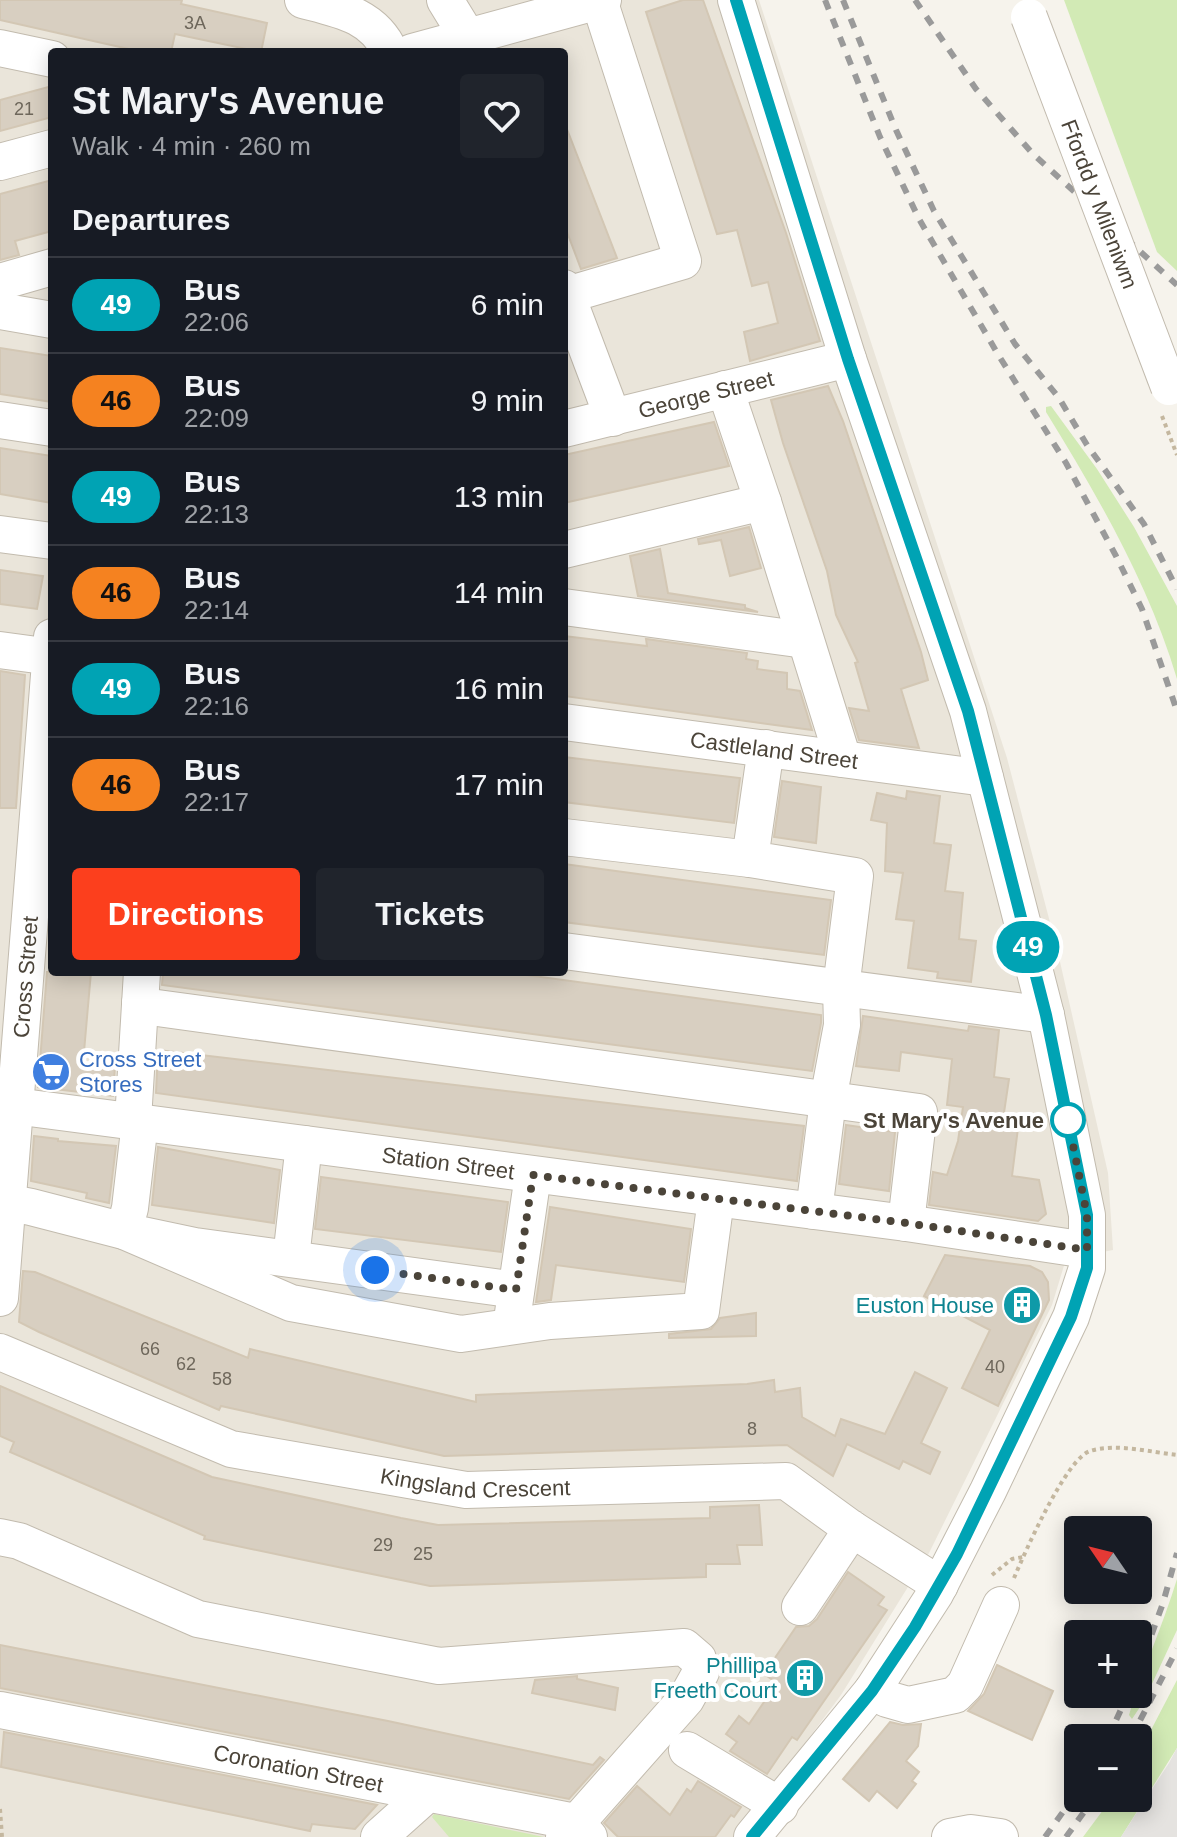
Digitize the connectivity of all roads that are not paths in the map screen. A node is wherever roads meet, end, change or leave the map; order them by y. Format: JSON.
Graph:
{"nodes":[{"id":1,"x":303,"y":0,"type":"edge"},
{"id":2,"x":445,"y":0,"type":"edge"},
{"id":3,"x":600,"y":0,"type":"edge"},
{"id":4,"x":736,"y":0,"type":"edge"},
{"id":5,"x":1026,"y":9,"type":"edge"},
{"id":6,"x":470,"y":44,"type":"edge"},
{"id":7,"x":0,"y":48,"type":"edge"},
{"id":8,"x":388,"y":48,"type":"edge"},
{"id":9,"x":441,"y":48,"type":"edge"},
{"id":10,"x":48,"y":58,"type":"edge"},
{"id":11,"x":48,"y":149,"type":"edge"},
{"id":12,"x":0,"y":162,"type":"edge"},
{"id":13,"x":48,"y":268,"type":"edge"},
{"id":14,"x":0,"y":282,"type":"edge"},
{"id":15,"x":568,"y":303,"type":"edge"},
{"id":16,"x":568,"y":306,"type":"edge"},
{"id":17,"x":0,"y":311,"type":"edge"},
{"id":18,"x":48,"y":319,"type":"edge"},
{"id":19,"x":848,"y":359,"type":"junction"},
{"id":20,"x":725,"y":389,"type":"junction"},
{"id":21,"x":1169,"y":401,"type":"edge"},
{"id":22,"x":613,"y":418,"type":"junction"},
{"id":23,"x":0,"y":420,"type":"edge"},
{"id":24,"x":48,"y":427,"type":"edge"},
{"id":25,"x":568,"y":428,"type":"edge"},
{"id":26,"x":763,"y":502,"type":"junction"},
{"id":27,"x":0,"y":534,"type":"edge"},
{"id":28,"x":48,"y":540,"type":"edge"},
{"id":29,"x":568,"y":549,"type":"edge"},
{"id":30,"x":568,"y":608,"type":"edge"},
{"id":31,"x":805,"y":640,"type":"junction"},
{"id":32,"x":0,"y":650,"type":"edge"},
{"id":33,"x":48,"y":651,"type":"edge"},
{"id":34,"x":48,"y":681,"type":"edge"},
{"id":35,"x":568,"y":723,"type":"edge"},
{"id":36,"x":766,"y":748,"type":"junction"},
{"id":37,"x":843,"y":759,"type":"junction"},
{"id":38,"x":985,"y":778,"type":"junction"},
{"id":39,"x":568,"y":837,"type":"edge"},
{"id":40,"x":750,"y":859,"type":"junction"},
{"id":41,"x":28,"y":879,"type":"edge"},
{"id":42,"x":568,"y":952,"type":"edge"},
{"id":43,"x":141,"y":988,"type":"edge"},
{"id":44,"x":841,"y":988,"type":"junction"},
{"id":45,"x":1046,"y":1015,"type":"junction"},
{"id":46,"x":828,"y":1100,"type":"junction"},
{"id":47,"x":8,"y":1105,"type":"edge"},
{"id":48,"x":136,"y":1121,"type":"junction"},
{"id":49,"x":304,"y":1144,"type":"junction"},
{"id":50,"x":533,"y":1175,"type":"junction"},
{"id":51,"x":716,"y":1199,"type":"junction"},
{"id":52,"x":4,"y":1202,"type":"edge"},
{"id":53,"x":814,"y":1211,"type":"junction"},
{"id":54,"x":906,"y":1223,"type":"junction"},
{"id":55,"x":124,"y":1231,"type":"junction"},
{"id":56,"x":1087,"y":1250,"type":"junction"},
{"id":57,"x":291,"y":1258,"type":"junction"},
{"id":58,"x":516,"y":1290,"type":"junction"},
{"id":59,"x":0,"y":1298,"type":"edge"},
{"id":60,"x":511,"y":1327,"type":"junction"},
{"id":61,"x":0,"y":1352,"type":"edge"},
{"id":62,"x":852,"y":1529,"type":"junction"},
{"id":63,"x":0,"y":1537,"type":"edge"},
{"id":64,"x":940,"y":1585,"type":"junction"},
{"id":65,"x":1001,"y":1605,"type":"dead end"},
{"id":66,"x":800,"y":1607,"type":"dead end"},
{"id":67,"x":872,"y":1691,"type":"junction"},
{"id":68,"x":0,"y":1710,"type":"edge"},
{"id":69,"x":687,"y":1750,"type":"dead end"},
{"id":70,"x":427,"y":1794,"type":"junction"},
{"id":71,"x":780,"y":1806,"type":"junction"},
{"id":72,"x":576,"y":1832,"type":"edge"},
{"id":73,"x":379,"y":1837,"type":"edge"},
{"id":74,"x":752,"y":1837,"type":"edge"},
{"id":75,"x":950,"y":1837,"type":"edge"},
{"id":76,"x":1000,"y":1837,"type":"edge"}],
"edges":[{"from":1,"to":8,"type":"street"},
{"from":2,"to":6,"type":"street"},
{"from":3,"to":6,"type":"street"},
{"from":3,"to":15,"type":"street"},
{"from":4,"to":19,"type":"street"},
{"from":5,"to":21,"type":"street","name":"Ffordd y Mileniwm","bridge":true},
{"from":6,"to":9,"type":"street"},
{"from":7,"to":10,"type":"street"},
{"from":11,"to":12,"type":"street"},
{"from":13,"to":14,"type":"street"},
{"from":16,"to":22,"type":"street"},
{"from":17,"to":18,"type":"street"},
{"from":19,"to":20,"type":"street","name":"George Street"},
{"from":19,"to":38,"type":"street"},
{"from":20,"to":22,"type":"street","name":"George Street"},
{"from":20,"to":26,"type":"street"},
{"from":22,"to":25,"type":"street","name":"George Street"},
{"from":23,"to":24,"type":"street"},
{"from":26,"to":29,"type":"street"},
{"from":26,"to":31,"type":"street"},
{"from":27,"to":28,"type":"street"},
{"from":30,"to":31,"type":"street"},
{"from":31,"to":37,"type":"street"},
{"from":32,"to":33,"type":"street"},
{"from":34,"to":41,"type":"street","name":"Cross Street"},
{"from":35,"to":36,"type":"street","name":"Castleland Street"},
{"from":36,"to":37,"type":"street","name":"Castleland Street"},
{"from":36,"to":40,"type":"street"},
{"from":37,"to":38,"type":"street","name":"Castleland Street"},
{"from":38,"to":45,"type":"street"},
{"from":39,"to":40,"type":"street"},
{"from":40,"to":44,"type":"street"},
{"from":41,"to":47,"type":"street","name":"Cross Street"},
{"from":42,"to":44,"type":"street"},
{"from":43,"to":46,"type":"street"},
{"from":43,"to":48,"type":"street"},
{"from":44,"to":45,"type":"street"},
{"from":44,"to":46,"type":"street"},
{"from":45,"to":56,"type":"street"},
{"from":46,"to":53,"type":"street"},
{"from":46,"to":54,"type":"street"},
{"from":47,"to":48,"type":"street","name":"Station Street"},
{"from":47,"to":52,"type":"street","name":"Cross Street"},
{"from":48,"to":49,"type":"street","name":"Station Street"},
{"from":48,"to":55,"type":"street"},
{"from":49,"to":50,"type":"street","name":"Station Street"},
{"from":49,"to":57,"type":"street"},
{"from":50,"to":51,"type":"street","name":"Station Street"},
{"from":50,"to":58,"type":"street"},
{"from":51,"to":53,"type":"street","name":"Station Street"},
{"from":51,"to":60,"type":"street"},
{"from":52,"to":55,"type":"street"},
{"from":52,"to":59,"type":"street","name":"Cross Street"},
{"from":53,"to":54,"type":"street","name":"Station Street"},
{"from":54,"to":56,"type":"street","name":"Station Street"},
{"from":55,"to":57,"type":"street"},
{"from":55,"to":60,"type":"street"},
{"from":56,"to":64,"type":"street"},
{"from":57,"to":58,"type":"street"},
{"from":58,"to":60,"type":"street"},
{"from":61,"to":62,"type":"street","name":"Kingsland Crescent"},
{"from":62,"to":64,"type":"street","name":"Kingsland Crescent"},
{"from":62,"to":66,"type":"street"},
{"from":63,"to":72,"type":"street"},
{"from":64,"to":67,"type":"street"},
{"from":65,"to":67,"type":"street"},
{"from":67,"to":71,"type":"street"},
{"from":68,"to":70,"type":"street","name":"Coronation Street"},
{"from":69,"to":71,"type":"street"},
{"from":70,"to":72,"type":"street","name":"Coronation Street"},
{"from":70,"to":73,"type":"street"},
{"from":71,"to":74,"type":"street"},
{"from":75,"to":76,"type":"street"}]}
